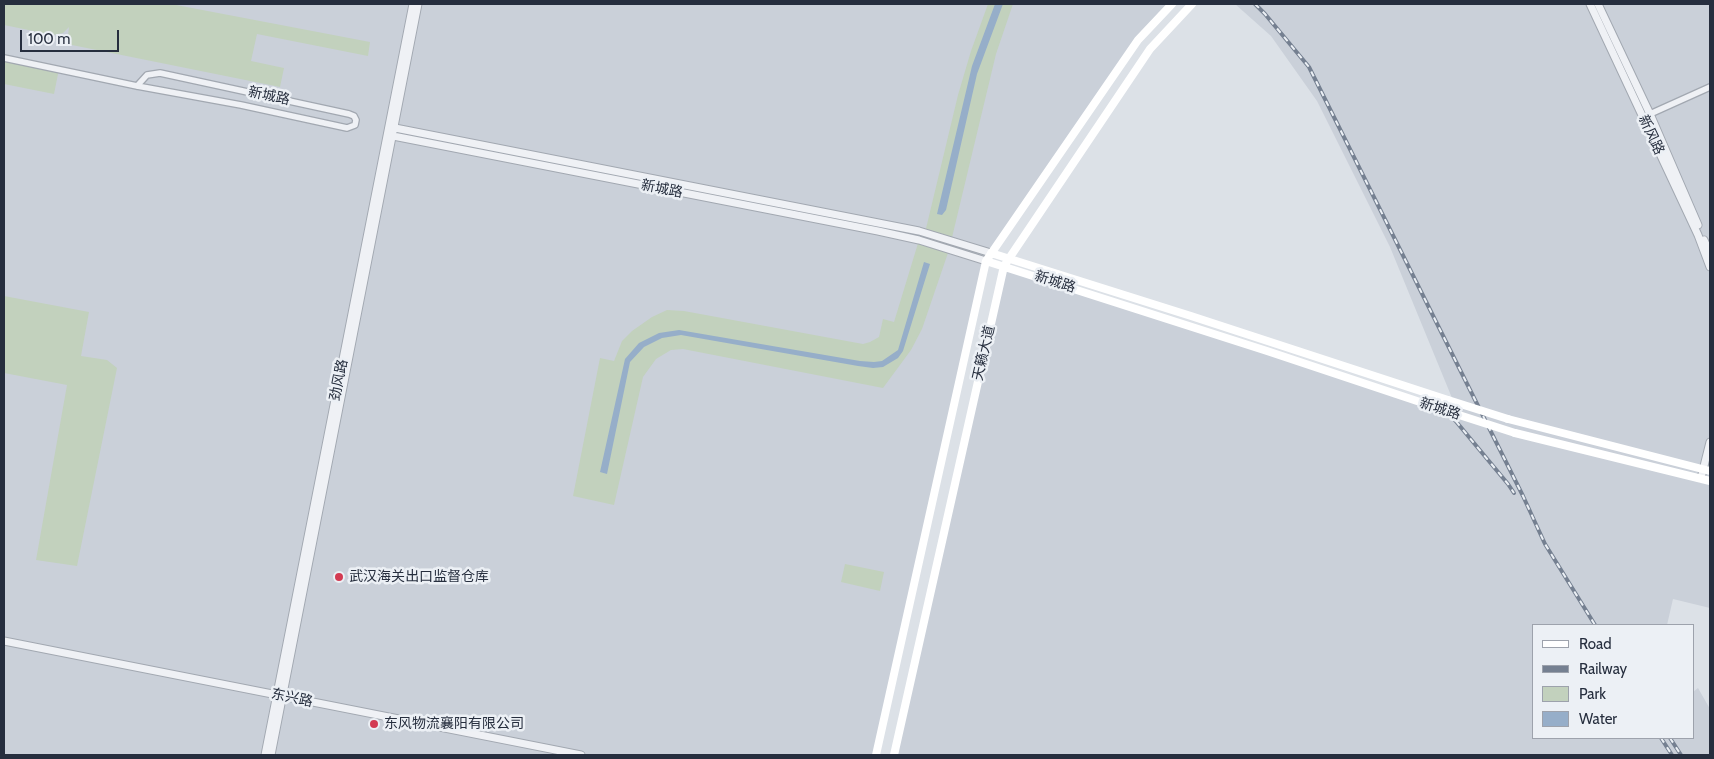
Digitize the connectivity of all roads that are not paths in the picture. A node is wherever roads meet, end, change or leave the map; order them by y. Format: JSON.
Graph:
{"nodes":[{"id":1,"x":413,"y":4,"type":"edge"},
{"id":2,"x":418,"y":4,"type":"edge"},
{"id":3,"x":1172,"y":4,"type":"edge"},
{"id":4,"x":1192,"y":4,"type":"edge"},
{"id":5,"x":1590,"y":4,"type":"edge"},
{"id":6,"x":1598,"y":4,"type":"edge"},
{"id":7,"x":4,"y":58,"type":"edge"},
{"id":8,"x":137,"y":86,"type":"junction"},
{"id":9,"x":1710,"y":87,"type":"edge"},
{"id":10,"x":1650,"y":114,"type":"junction"},
{"id":11,"x":392,"y":127,"type":"junction"},
{"id":12,"x":390,"y":135,"type":"junction"},
{"id":13,"x":991,"y":253,"type":"junction"},
{"id":14,"x":1710,"y":253,"type":"edge"},
{"id":15,"x":1009,"y":258,"type":"junction"},
{"id":16,"x":986,"y":261,"type":"junction"},
{"id":17,"x":1004,"y":266,"type":"junction"},
{"id":18,"x":1710,"y":267,"type":"edge"},
{"id":19,"x":1710,"y":442,"type":"edge"},
{"id":20,"x":1707,"y":470,"type":"edge"},
{"id":21,"x":1701,"y":478,"type":"junction"},
{"id":22,"x":1710,"y":480,"type":"edge"},
{"id":23,"x":4,"y":641,"type":"edge"},
{"id":24,"x":281,"y":695,"type":"junction"},
{"id":25,"x":265,"y":755,"type":"edge"},
{"id":26,"x":271,"y":755,"type":"edge"},
{"id":27,"x":581,"y":755,"type":"edge"},
{"id":28,"x":876,"y":755,"type":"edge"},
{"id":29,"x":894,"y":755,"type":"edge"}],
"edges":[{"from":1,"to":11,"type":"street","name":"劲风路"},
{"from":2,"to":11,"type":"street","name":"劲风路"},
{"from":3,"to":13,"type":"main road","name":"天籁大道"},
{"from":4,"to":15,"type":"main road","name":"天籁大道"},
{"from":5,"to":18,"type":"street","name":"新风路"},
{"from":6,"to":10,"type":"street","name":"新风路"},
{"from":7,"to":8,"type":"street","name":"新城路"},
{"from":8,"to":8,"type":"street","name":"新城路"},
{"from":9,"to":10,"type":"street"},
{"from":10,"to":14,"type":"street","name":"新风路"},
{"from":11,"to":12,"type":"street","name":"劲风路"},
{"from":11,"to":13,"type":"street","name":"新城路"},
{"from":12,"to":16,"type":"street","name":"新城路"},
{"from":12,"to":24,"type":"street","name":"劲风路"},
{"from":13,"to":15,"type":"main road","name":"新城路"},
{"from":13,"to":16,"type":"main road","name":"天籁大道"},
{"from":15,"to":17,"type":"main road","name":"天籁大道"},
{"from":15,"to":20,"type":"main road","name":"新城路","bridge":true},
{"from":16,"to":17,"type":"main road","name":"新城路"},
{"from":16,"to":28,"type":"main road","name":"天籁大道"},
{"from":17,"to":21,"type":"main road","name":"新城路","bridge":true},
{"from":17,"to":29,"type":"main road","name":"天籁大道"},
{"from":19,"to":20,"type":"street"},
{"from":20,"to":21,"type":"street"},
{"from":21,"to":22,"type":"main road","name":"新城路"},
{"from":23,"to":24,"type":"street","name":"东兴路"},
{"from":24,"to":25,"type":"street","name":"劲风路"},
{"from":24,"to":26,"type":"street","name":"劲风路"},
{"from":24,"to":27,"type":"street","name":"东兴路"}]}
